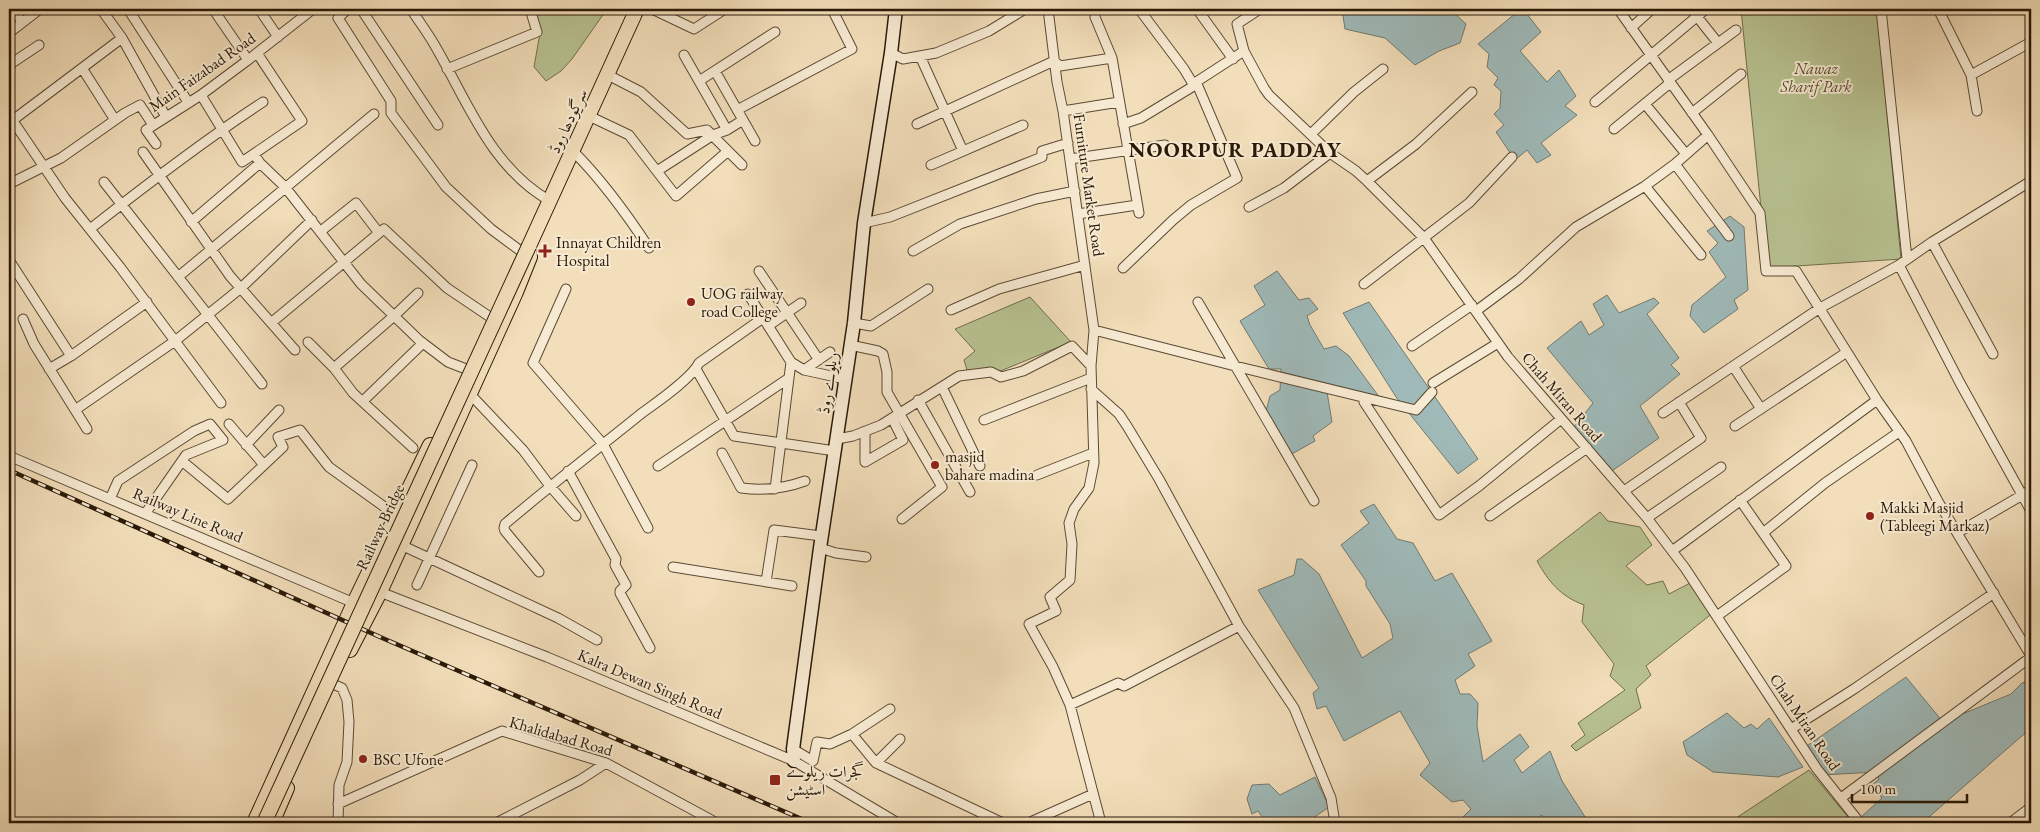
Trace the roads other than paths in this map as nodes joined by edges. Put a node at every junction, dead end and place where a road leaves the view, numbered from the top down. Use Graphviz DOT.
graph roads {
  1 [pos="13,9"];
  2 [pos="40,9"];
  3 [pos="101,9"];
  4 [pos="128,9"];
  5 [pos="213,9"];
  6 [pos="259,9"];
  7 [pos="311,9"];
  8 [pos="348,9"];
  9 [pos="361,9"];
  10 [pos="410,9"];
  11 [pos="530,9"];
  12 [pos="637,9"];
  13 [pos="652,9"];
  14 [pos="725,9"];
  15 [pos="832,9"];
  16 [pos="896,9"];
  17 [pos="1025,9"];
  18 [pos="1048,9"];
  19 [pos="1139,9"];
  20 [pos="1197,9"];
  21 [pos="1618,9"];
  22 [pos="1652,9"];
  23 [pos="1691,9"];
  24 [pos="1706,9"];
  25 [pos="1881,9"];
  26 [pos="1938,9"];
  27 [pos="1256,10"];
  28 [pos="1697,16"];
  29 [pos="1095,17"];
  30 [pos="22,22"];
  31 [pos="1631,28"];
  32 [pos="1736,30"];
  33 [pos="774,32"];
  34 [pos="9,33"];
  35 [pos="278,37"];
  36 [pos="122,38"];
  37 [pos="2031,42"];
  38 [pos="1718,43"];
  39 [pos="39,45"];
  40 [pos="1244,51"];
  41 [pos="258,53"];
  42 [pos="684,54"];
  43 [pos="891,54"];
  44 [pos="920,56"];
  45 [pos="1651,56"];
  46 [pos="1112,58"];
  47 [pos="1233,59"];
  48 [pos="248,60"];
  49 [pos="1054,61"];
  50 [pos="9,65"];
  51 [pos="82,68"];
  52 [pos="447,69"];
  53 [pos="1383,69"];
  54 [pos="715,71"];
  55 [pos="1741,74"];
  56 [pos="608,75"];
  57 [pos="1971,76"];
  58 [pos="699,81"];
  59 [pos="1669,81"];
  60 [pos="1195,84"];
  61 [pos="1472,92"];
  62 [pos="201,95"];
  63 [pos="188,102"];
  64 [pos="263,102"];
  65 [pos="1119,102"];
  66 [pos="1595,102"];
  67 [pos="1645,104"];
  68 [pos="738,110"];
  69 [pos="1063,111"];
  70 [pos="1977,111"];
  71 [pos="946,112"];
  72 [pos="1692,113"];
  73 [pos="374,114"];
  74 [pos="589,116"];
  75 [pos="166,117"];
  76 [pos="115,120"];
  77 [pos="743,120"];
  78 [pos="11,122"];
  79 [pos="917,124"];
  80 [pos="1123,124"];
  81 [pos="153,125"];
  82 [pos="438,125"];
  83 [pos="1023,125"];
  84 [pos="222,129"];
  85 [pos="1614,129"];
  86 [pos="727,130"];
  87 [pos="1311,134"];
  88 [pos="712,135"];
  89 [pos="1708,135"];
  90 [pos="755,141"];
  91 [pos="1068,143"];
  92 [pos="156,144"];
  93 [pos="1165,145"];
  94 [pos="573,151"];
  95 [pos="728,151"];
  96 [pos="963,151"];
  97 [pos="1128,151"];
  98 [pos="143,152"];
  99 [pos="1330,153"];
  100 [pos="254,154"];
  101 [pos="1686,154"];
  102 [pos="1512,157"];
  103 [pos="1070,159"];
  104 [pos="260,163"];
  105 [pos="1675,164"];
  106 [pos="742,165"];
  107 [pos="931,165"];
  108 [pos="43,167"];
  109 [pos="657,171"];
  110 [pos="159,175"];
  111 [pos="1368,181"];
  112 [pos="2031,181"];
  113 [pos="104,182"];
  114 [pos="9,184"];
  115 [pos="1646,186"];
  116 [pos="285,187"];
  117 [pos="1075,191"];
  118 [pos="550,201"];
  119 [pos="122,204"];
  120 [pos="1249,207"];
  121 [pos="1078,214"];
  122 [pos="312,220"];
  123 [pos="191,222"];
  124 [pos="864,223"];
  125 [pos="90,229"];
  126 [pos="321,231"];
  127 [pos="379,233"];
  128 [pos="1729,236"];
  129 [pos="1424,238"];
  130 [pos="1932,242"];
  131 [pos="649,248"];
  132 [pos="212,249"];
  133 [pos="526,249"];
  134 [pos="914,251"];
  135 [pos="1701,255"];
  136 [pos="9,260"];
  137 [pos="343,262"];
  138 [pos="1903,262"];
  139 [pos="1085,265"];
  140 [pos="1123,268"];
  141 [pos="759,271"];
  142 [pos="178,277"];
  143 [pos="1364,284"];
  144 [pos="240,288"];
  145 [pos="566,289"];
  146 [pos="928,289"];
  147 [pos="418,292"];
  148 [pos="748,294"];
  149 [pos="146,302"];
  150 [pos="1198,302"];
  151 [pos="801,303"];
  152 [pos="1474,308"];
  153 [pos="1820,308"];
  154 [pos="951,310"];
  155 [pos="787,312"];
  156 [pos="208,314"];
  157 [pos="394,316"];
  158 [pos="490,317"];
  159 [pos="23,319"];
  160 [pos="765,322"];
  161 [pos="271,323"];
  162 [pos="854,323"];
  163 [pos="1094,330"];
  164 [pos="175,341"];
  165 [pos="308,342"];
  166 [pos="1498,343"];
  167 [pos="423,344"];
  168 [pos="850,345"];
  169 [pos="1412,346"];
  170 [pos="295,350"];
  171 [pos="830,352"];
  172 [pos="1847,352"];
  173 [pos="1993,354"];
  174 [pos="71,356"];
  175 [pos="819,360"];
  176 [pos="791,362"];
  177 [pos="1090,366"];
  178 [pos="1235,366"];
  179 [pos="1733,366"];
  180 [pos="334,368"];
  181 [pos="466,368"];
  182 [pos="49,369"];
  183 [pos="696,369"];
  184 [pos="804,370"];
  185 [pos="789,378"];
  186 [pos="1091,378"];
  187 [pos="846,379"];
  188 [pos="262,384"];
  189 [pos="942,387"];
  190 [pos="1091,389"];
  191 [pos="470,394"];
  192 [pos="918,400"];
  193 [pos="1877,400"];
  194 [pos="362,402"];
  195 [pos="1364,402"];
  196 [pos="1680,402"];
  197 [pos="221,403"];
  198 [pos="1761,409"];
  199 [pos="75,410"];
  200 [pos="280,410"];
  201 [pos="900,412"];
  202 [pos="1663,413"];
  203 [pos="892,418"];
  204 [pos="1562,419"];
  205 [pos="984,420"];
  206 [pos="726,421"];
  207 [pos="229,424"];
  208 [pos="1735,426"];
  209 [pos="87,429"];
  210 [pos="865,431"];
  211 [pos="1900,432"];
  212 [pos="781,442"];
  213 [pos="602,444"];
  214 [pos="246,445"];
  215 [pos="836,445"];
  216 [pos="413,448"];
  217 [pos="1587,448"];
  218 [pos="1094,452"];
  219 [pos="722,453"];
  220 [pos="9,456"];
  221 [pos="182,460"];
  222 [pos="264,465"];
  223 [pos="472,465"];
  224 [pos="658,466"];
  225 [pos="980,466"];
  226 [pos="1721,467"];
  227 [pos="568,471"];
  228 [pos="1037,474"];
  229 [pos="805,481"];
  230 [pos="550,486"];
  231 [pos="775,489"];
  232 [pos="2031,490"];
  233 [pos="1624,491"];
  234 [pos="970,492"];
  235 [pos="2022,495"];
  236 [pos="110,499"];
  237 [pos="1740,500"];
  238 [pos="1314,501"];
  239 [pos="2031,511"];
  240 [pos="145,514"];
  241 [pos="397,516"];
  242 [pos="576,516"];
  243 [pos="1490,516"];
  244 [pos="1647,518"];
  245 [pos="902,519"];
  246 [pos="648,528"];
  247 [pos="1763,533"];
  248 [pos="1957,534"];
  249 [pos="821,542"];
  250 [pos="401,545"];
  251 [pos="1672,550"];
  252 [pos="866,557"];
  253 [pos="429,558"];
  254 [pos="673,567"];
  255 [pos="539,572"];
  256 [pos="766,582"];
  257 [pos="417,585"];
  258 [pos="792,586"];
  259 [pos="380,592"];
  260 [pos="1994,593"];
  261 [pos="354,603"];
  262 [pos="1717,616"];
  263 [pos="1240,626"];
  264 [pos="597,640"];
  265 [pos="650,648"];
  266 [pos="2031,657"];
  267 [pos="333,684"];
  268 [pos="1070,705"];
  269 [pos="890,709"];
  270 [pos="1791,730"];
  271 [pos="852,734"];
  272 [pos="900,739"];
  273 [pos="793,755"];
  274 [pos="606,762"];
  275 [pos="876,763"];
  276 [pos="1093,794"];
  277 [pos="1841,798"];
  278 [pos="338,804"];
  279 [pos="2031,807"];
  280 [pos="254,823"];
  281 [pos="264,823"];
  282 [pos="272,823"];
  283 [pos="338,823"];
  284 [pos="496,823"];
  285 [pos="716,823"];
  286 [pos="898,823"];
  287 [pos="1003,823"];
  288 [pos="1028,823"];
  289 [pos="1101,823"];
  290 [pos="1335,823"];
  291 [pos="1860,823"];
  292 [pos="2010,823"];
  1 -- 30 [label="street"];
  2 -- 30 [label="street"];
  3 -- 36 [label="street"];
  4 -- 63 [label="street"];
  5 -- 48 [label="street"];
  6 -- 35 [label="street"];
  7 -- 35 [label="street, Main Faizabad Road"];
  8 -- 133 [label="street"];
  9 -- 82 [label="street"];
  10 -- 52 [label="street"];
  11 -- 52 [label="street"];
  12 -- 56 [label="main road, سرگودھا روڈ"];
  13 -- 14 [label="street"];
  15 -- 68 [label="street"];
  16 -- 43 [label="street, ریلوے روڈ"];
  17 -- 44 [label="street"];
  18 -- 49 [label="street, Furniture Market Road"];
  19 -- 60 [label="street"];
  20 -- 47 [label="street"];
  21 -- 31 [label="street"];
  22 -- 31 [label="street"];
  23 -- 28 [label="street"];
  24 -- 28 [label="street"];
  25 -- 138 [label="street"];
  26 -- 57 [label="street"];
  27 -- 40 [label="street, Chah Miran Road"];
  28 -- 38 [label="street"];
  28 -- 45 [label="street"];
  29 -- 46 [label="street"];
  30 -- 34 [label="street"];
  31 -- 45 [label="street"];
  32 -- 38 [label="street"];
  33 -- 54 [label="street"];
  35 -- 41 [label="street, Main Faizabad Road"];
  36 -- 51 [label="street"];
  36 -- 75 [label="street"];
  37 -- 57 [label="street"];
  38 -- 59 [label="street"];
  39 -- 50 [label="street"];
  40 -- 47 [label="street"];
  40 -- 87 [label="street, Chah Miran Road"];
  41 -- 48 [label="street, Main Faizabad Road"];
  41 -- 100 [label="street"];
  42 -- 58 [label="street"];
  43 -- 44 [label="street"];
  43 -- 124 [label="street, ریلوے روڈ"];
  44 -- 71 [label="street"];
  45 -- 59 [label="street"];
  45 -- 66 [label="street"];
  46 -- 49 [label="street"];
  46 -- 65 [label="street"];
  47 -- 60 [label="street"];
  48 -- 62 [label="street, Main Faizabad Road"];
  49 -- 69 [label="street, Furniture Market Road"];
  49 -- 71 [label="street"];
  51 -- 76 [label="street"];
  51 -- 78 [label="street"];
  52 -- 118 [label="street"];
  53 -- 87 [label="street"];
  54 -- 58 [label="street"];
  54 -- 68 [label="street"];
  55 -- 72 [label="street"];
  56 -- 74 [label="main road, سرگودھا روڈ"];
  56 -- 88 [label="street"];
  57 -- 70 [label="street"];
  58 -- 86 [label="street"];
  59 -- 67 [label="street"];
  59 -- 72 [label="street"];
  60 -- 80 [label="street"];
  60 -- 140 [label="street"];
  61 -- 111 [label="street"];
  62 -- 63 [label="street, Main Faizabad Road"];
  62 -- 84 [label="street"];
  63 -- 75 [label="street, Main Faizabad Road"];
  64 -- 84 [label="street"];
  65 -- 69 [label="street"];
  65 -- 80 [label="street"];
  67 -- 85 [label="street"];
  67 -- 101 [label="street"];
  68 -- 77 [label="street"];
  69 -- 91 [label="street, Furniture Market Road"];
  71 -- 79 [label="street"];
  71 -- 96 [label="street"];
  72 -- 89 [label="street"];
  73 -- 116 [label="street"];
  74 -- 94 [label="main road, سرگودھا روڈ"];
  74 -- 109 [label="street"];
  75 -- 81 [label="street, Main Faizabad Road"];
  76 -- 81 [label="street, Main Faizabad Road"];
  76 -- 108 [label="street, Main Faizabad Road"];
  77 -- 86 [label="street"];
  77 -- 90 [label="street"];
  78 -- 108 [label="street"];
  80 -- 97 [label="street"];
  81 -- 92 [label="street"];
  83 -- 96 [label="street"];
  84 -- 100 [label="street"];
  84 -- 110 [label="street"];
  86 -- 88 [label="street"];
  87 -- 99 [label="street, Chah Miran Road"];
  88 -- 95 [label="street"];
  88 -- 109 [label="street"];
  89 -- 101 [label="street"];
  89 -- 153 [label="street"];
  91 -- 103 [label="street, Furniture Market Road"];
  91 -- 124 [label="street"];
  93 -- 97 [label="street"];
  94 -- 118 [label="main road, سرگودھا روڈ"];
  94 -- 131 [label="street"];
  95 -- 106 [label="street"];
  95 -- 109 [label="street"];
  96 -- 107 [label="street"];
  97 -- 103 [label="street"];
  97 -- 121 [label="street"];
  98 -- 110 [label="street"];
  99 -- 111 [label="street, Chah Miran Road"];
  99 -- 120 [label="street"];
  100 -- 104 [label="street"];
  101 -- 105 [label="street"];
  102 -- 129 [label="street"];
  103 -- 117 [label="street, Furniture Market Road"];
  104 -- 116 [label="street"];
  104 -- 123 [label="street"];
  105 -- 115 [label="street"];
  105 -- 128 [label="street"];
  108 -- 114 [label="street, Main Faizabad Road"];
  108 -- 125 [label="street"];
  110 -- 119 [label="street"];
  110 -- 123 [label="street"];
  111 -- 129 [label="street, Chah Miran Road"];
  112 -- 130 [label="street"];
  113 -- 119 [label="street"];
  115 -- 135 [label="street"];
  115 -- 152 [label="street"];
  116 -- 122 [label="street"];
  116 -- 132 [label="street"];
  117 -- 121 [label="street, Furniture Market Road"];
  117 -- 134 [label="street"];
  118 -- 133 [label="main road, سرگودھا روڈ"];
  119 -- 125 [label="street"];
  119 -- 142 [label="street"];
  121 -- 139 [label="street, Furniture Market Road"];
  122 -- 126 [label="street"];
  122 -- 144 [label="street"];
  123 -- 132 [label="street"];
  124 -- 162 [label="street, ریلوے روڈ"];
  125 -- 149 [label="street"];
  126 -- 127 [label="street"];
  126 -- 137 [label="street"];
  127 -- 137 [label="street"];
  127 -- 158 [label="street"];
  129 -- 143 [label="street"];
  129 -- 152 [label="street, Chah Miran Road"];
  130 -- 138 [label="street"];
  130 -- 173 [label="street"];
  132 -- 142 [label="street"];
  132 -- 144 [label="street"];
  133 -- 158 [label="main road"];
  133 -- 191 [label="main road"];
  133 -- 281 [label="main road, Railway Bridge, bridge"];
  136 -- 174 [label="street"];
  137 -- 157 [label="street"];
  137 -- 161 [label="street"];
  138 -- 153 [label="street"];
  138 -- 235 [label="street"];
  139 -- 154 [label="street"];
  139 -- 163 [label="street, Furniture Market Road"];
  141 -- 155 [label="street"];
  142 -- 156 [label="street"];
  144 -- 156 [label="street"];
  144 -- 161 [label="street"];
  145 -- 213 [label="street"];
  146 -- 162 [label="street"];
  147 -- 157 [label="street"];
  148 -- 160 [label="street"];
  149 -- 164 [label="street"];
  149 -- 174 [label="street"];
  150 -- 178 [label="street"];
  151 -- 155 [label="street"];
  152 -- 166 [label="street, Chah Miran Road"];
  152 -- 169 [label="street"];
  153 -- 172 [label="street"];
  153 -- 179 [label="street"];
  155 -- 160 [label="street"];
  155 -- 175 [label="street"];
  156 -- 164 [label="street"];
  156 -- 188 [label="street"];
  157 -- 167 [label="street"];
  157 -- 180 [label="street"];
  158 -- 181 [label="main road"];
  159 -- 182 [label="street"];
  160 -- 176 [label="street"];
  160 -- 183 [label="street"];
  161 -- 170 [label="street"];
  162 -- 168 [label="street, ریلوے روڈ"];
  163 -- 177 [label="street, Furniture Market Road"];
  163 -- 178 [label="street"];
  164 -- 197 [label="street"];
  164 -- 199 [label="street"];
  165 -- 180 [label="street"];
  166 -- 178 [label="street"];
  166 -- 204 [label="street, Chah Miran Road"];
  167 -- 181 [label="street"];
  167 -- 194 [label="street"];
  168 -- 187 [label="street, ریلوے روڈ"];
  168 -- 201 [label="street"];
  171 -- 175 [label="street"];
  172 -- 193 [label="street"];
  172 -- 198 [label="street"];
  174 -- 182 [label="street"];
  175 -- 184 [label="street"];
  176 -- 184 [label="street"];
  176 -- 185 [label="street"];
  177 -- 186 [label="street, Furniture Market Road"];
  177 -- 189 [label="street"];
  178 -- 238 [label="street"];
  179 -- 196 [label="street"];
  179 -- 198 [label="street"];
  180 -- 194 [label="street"];
  181 -- 241 [label="main road"];
  182 -- 199 [label="street"];
  183 -- 206 [label="street"];
  183 -- 213 [label="street"];
  184 -- 187 [label="street"];
  185 -- 206 [label="street"];
  185 -- 212 [label="street"];
  186 -- 190 [label="street, Furniture Market Road"];
  186 -- 205 [label="street"];
  187 -- 215 [label="street, ریلوے روڈ"];
  189 -- 192 [label="street"];
  189 -- 225 [label="street"];
  190 -- 218 [label="street, Furniture Market Road"];
  190 -- 263 [label="street"];
  191 -- 230 [label="street"];
  191 -- 250 [label="main road"];
  192 -- 201 [label="street"];
  192 -- 234 [label="street"];
  193 -- 211 [label="street"];
  193 -- 237 [label="street"];
  194 -- 216 [label="street"];
  195 -- 204 [label="street"];
  196 -- 202 [label="street"];
  196 -- 233 [label="street"];
  198 -- 208 [label="street"];
  199 -- 209 [label="street"];
  200 -- 214 [label="street"];
  201 -- 203 [label="street"];
  201 -- 245 [label="street"];
  203 -- 210 [label="street"];
  203 -- 210 [label="street"];
  204 -- 217 [label="street, Chah Miran Road"];
  206 -- 212 [label="street"];
  206 -- 224 [label="street"];
  207 -- 214 [label="street"];
  210 -- 215 [label="street"];
  211 -- 247 [label="street"];
  211 -- 248 [label="street"];
  212 -- 215 [label="street"];
  212 -- 231 [label="street"];
  213 -- 227 [label="street"];
  213 -- 246 [label="street"];
  214 -- 222 [label="street"];
  215 -- 249 [label="street, ریلوے روڈ"];
  217 -- 233 [label="street, Chah Miran Road"];
  217 -- 243 [label="street"];
  218 -- 228 [label="street"];
  218 -- 268 [label="street, Furniture Market Road"];
  219 -- 231 [label="street"];
  220 -- 236 [label="street, Railway Line Road"];
  221 -- 222 [label="street"];
  221 -- 236 [label="street"];
  221 -- 240 [label="street"];
  222 -- 241 [label="street"];
  223 -- 253 [label="street"];
  226 -- 244 [label="street"];
  227 -- 230 [label="street"];
  227 -- 265 [label="street"];
  229 -- 231 [label="street"];
  230 -- 242 [label="street"];
  230 -- 255 [label="street"];
  232 -- 235 [label="street"];
  233 -- 244 [label="street, Chah Miran Road"];
  235 -- 239 [label="street"];
  235 -- 248 [label="street"];
  236 -- 240 [label="street, Railway Line Road"];
  237 -- 247 [label="street"];
  237 -- 251 [label="street"];
  240 -- 261 [label="street, Railway Line Road"];
  241 -- 261 [label="main road"];
  244 -- 251 [label="street, Chah Miran Road"];
  247 -- 262 [label="street"];
  248 -- 260 [label="street"];
  249 -- 252 [label="street"];
  249 -- 256 [label="street"];
  249 -- 273 [label="street, ریلوے روڈ"];
  250 -- 253 [label="street"];
  250 -- 259 [label="main road"];
  251 -- 262 [label="street, Chah Miran Road"];
  253 -- 257 [label="street"];
  253 -- 264 [label="street"];
  254 -- 256 [label="street"];
  256 -- 258 [label="street"];
  259 -- 267 [label="main road"];
  259 -- 273 [label="street, Kalra Dewan Singh Road"];
  260 -- 266 [label="street"];
  260 -- 270 [label="street"];
  261 -- 280 [label="main road"];
  262 -- 270 [label="street, Chah Miran Road"];
  263 -- 268 [label="street"];
  263 -- 290 [label="street"];
  266 -- 277 [label="street"];
  267 -- 278 [label="street"];
  267 -- 282 [label="main road"];
  268 -- 276 [label="street, Furniture Market Road"];
  269 -- 271 [label="street"];
  270 -- 277 [label="street, Chah Miran Road"];
  271 -- 273 [label="street"];
  271 -- 275 [label="street"];
  272 -- 275 [label="street"];
  273 -- 286 [label="street, Kalra Dewan Singh Road"];
  274 -- 278 [label="street, Khalidabad Road"];
  274 -- 284 [label="street"];
  274 -- 285 [label="street, Khalidabad Road"];
  275 -- 287 [label="street"];
  276 -- 288 [label="street"];
  276 -- 289 [label="street, Furniture Market Road"];
  277 -- 291 [label="street, Chah Miran Road"];
  278 -- 283 [label="street"];
  279 -- 292 [label="street"];
}
